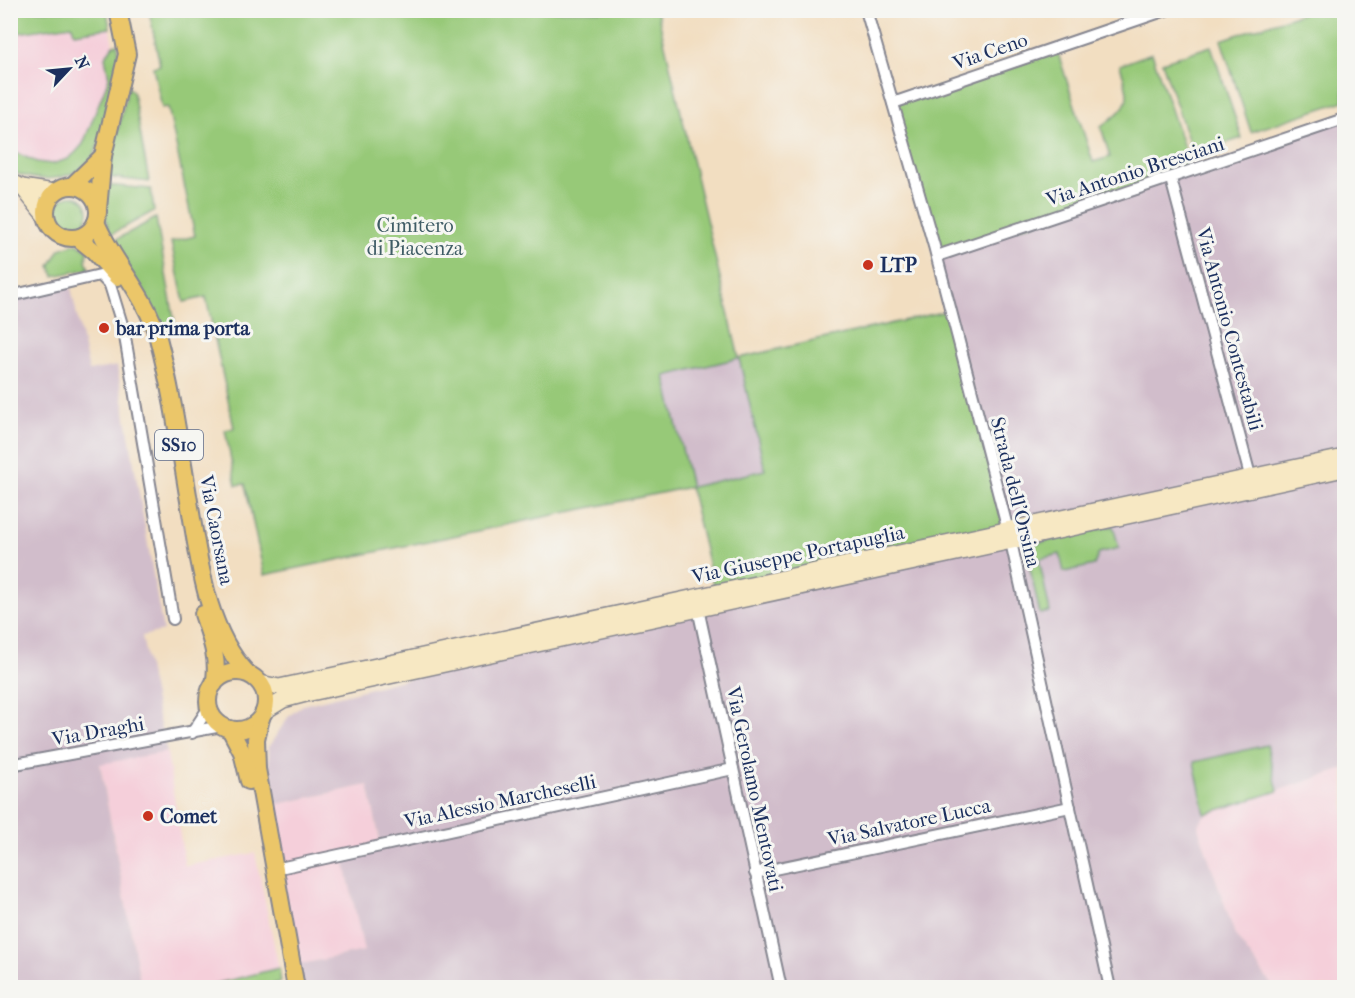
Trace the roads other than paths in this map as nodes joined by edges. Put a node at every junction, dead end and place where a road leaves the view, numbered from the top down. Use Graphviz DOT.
graph roads {
  1 [pos="866,10"];
  2 [pos="1166,10"];
  3 [pos="119,12"];
  4 [pos="892,103"];
  5 [pos="1344,119"];
  6 [pos="103,156"];
  7 [pos="1171,179"];
  8 [pos="16,184"];
  9 [pos="73,185"];
  10 [pos="54,192"];
  11 [pos="45,216"];
  12 [pos="97,216"];
  13 [pos="78,238"];
  14 [pos="937,256"];
  15 [pos="10,296"];
  16 [pos="1344,457"];
  17 [pos="1344,470"];
  18 [pos="1252,483"];
  19 [pos="1010,536"];
  20 [pos="697,603"];
  21 [pos="173,619"];
  22 [pos="253,678"];
  23 [pos="214,684"];
  24 [pos="209,707"];
  25 [pos="263,714"];
  26 [pos="226,728"];
  27 [pos="192,733"];
  28 [pos="10,765"];
  29 [pos="733,769"];
  30 [pos="1071,807"];
  31 [pos="275,868"];
  32 [pos="755,873"];
  33 [pos="285,987"];
  34 [pos="296,987"];
  35 [pos="781,987"];
  36 [pos="1110,987"];
  1 -- 4 [label="street, Strada dell'Orsina"];
  2 -- 4 [label="street, Via Ceno"];
  3 -- 6 [label="main road"];
  4 -- 14 [label="street, Strada dell'Orsina"];
  5 -- 7 [label="street, Via Antonio Bresciani"];
  6 -- 9 [label="main road"];
  6 -- 12 [label="main road"];
  7 -- 14 [label="street, Via Antonio Bresciani"];
  7 -- 18 [label="street, Via Antonio Contestabili"];
  8 -- 10 [label="main road, SS10"];
  8 -- 11 [label="main road, SS10"];
  9 -- 10 [label="main road, SS10"];
  9 -- 12 [label="main road, SS10"];
  10 -- 11 [label="main road"];
  11 -- 13 [label="main road, SS10"];
  12 -- 13 [label="main road"];
  12 -- 22 [label="main road, Via Caorsana / SS10"];
  13 -- 23 [label="main road, Via Caorsana / SS10"];
  14 -- 19 [label="street, Strada dell'Orsina"];
  15 -- 21 [label="street"];
  16 -- 18 [label="main road, Via Giuseppe Portapuglia"];
  17 -- 18 [label="main road, Via Giuseppe Portapuglia"];
  18 -- 19 [label="main road, Via Giuseppe Portapuglia"];
  19 -- 20 [label="main road, Via Giuseppe Portapuglia"];
  19 -- 30 [label="street, Strada dell'Orsina"];
  20 -- 22 [label="main road, Via Giuseppe Portapuglia"];
  20 -- 25 [label="main road, Via Giuseppe Portapuglia"];
  20 -- 29 [label="street, Via Gerolamo Mentovati"];
  22 -- 23 [label="main road"];
  22 -- 25 [label="main road, SS10"];
  23 -- 24 [label="main road, SS10"];
  24 -- 26 [label="main road"];
  24 -- 27 [label="street"];
  25 -- 26 [label="main road"];
  25 -- 31 [label="main road, SS10"];
  26 -- 27 [label="street, Via Draghi"];
  26 -- 33 [label="main road"];
  27 -- 28 [label="street, Via Draghi"];
  29 -- 31 [label="street, Via Alessio Marcheselli"];
  29 -- 32 [label="street, Via Gerolamo Mentovati"];
  30 -- 32 [label="street, Via Salvatore Lucca"];
  30 -- 36 [label="street, Strada dell'Orsina"];
  31 -- 34 [label="main road, SS10"];
  32 -- 35 [label="street, Via Gerolamo Mentovati"];
}
